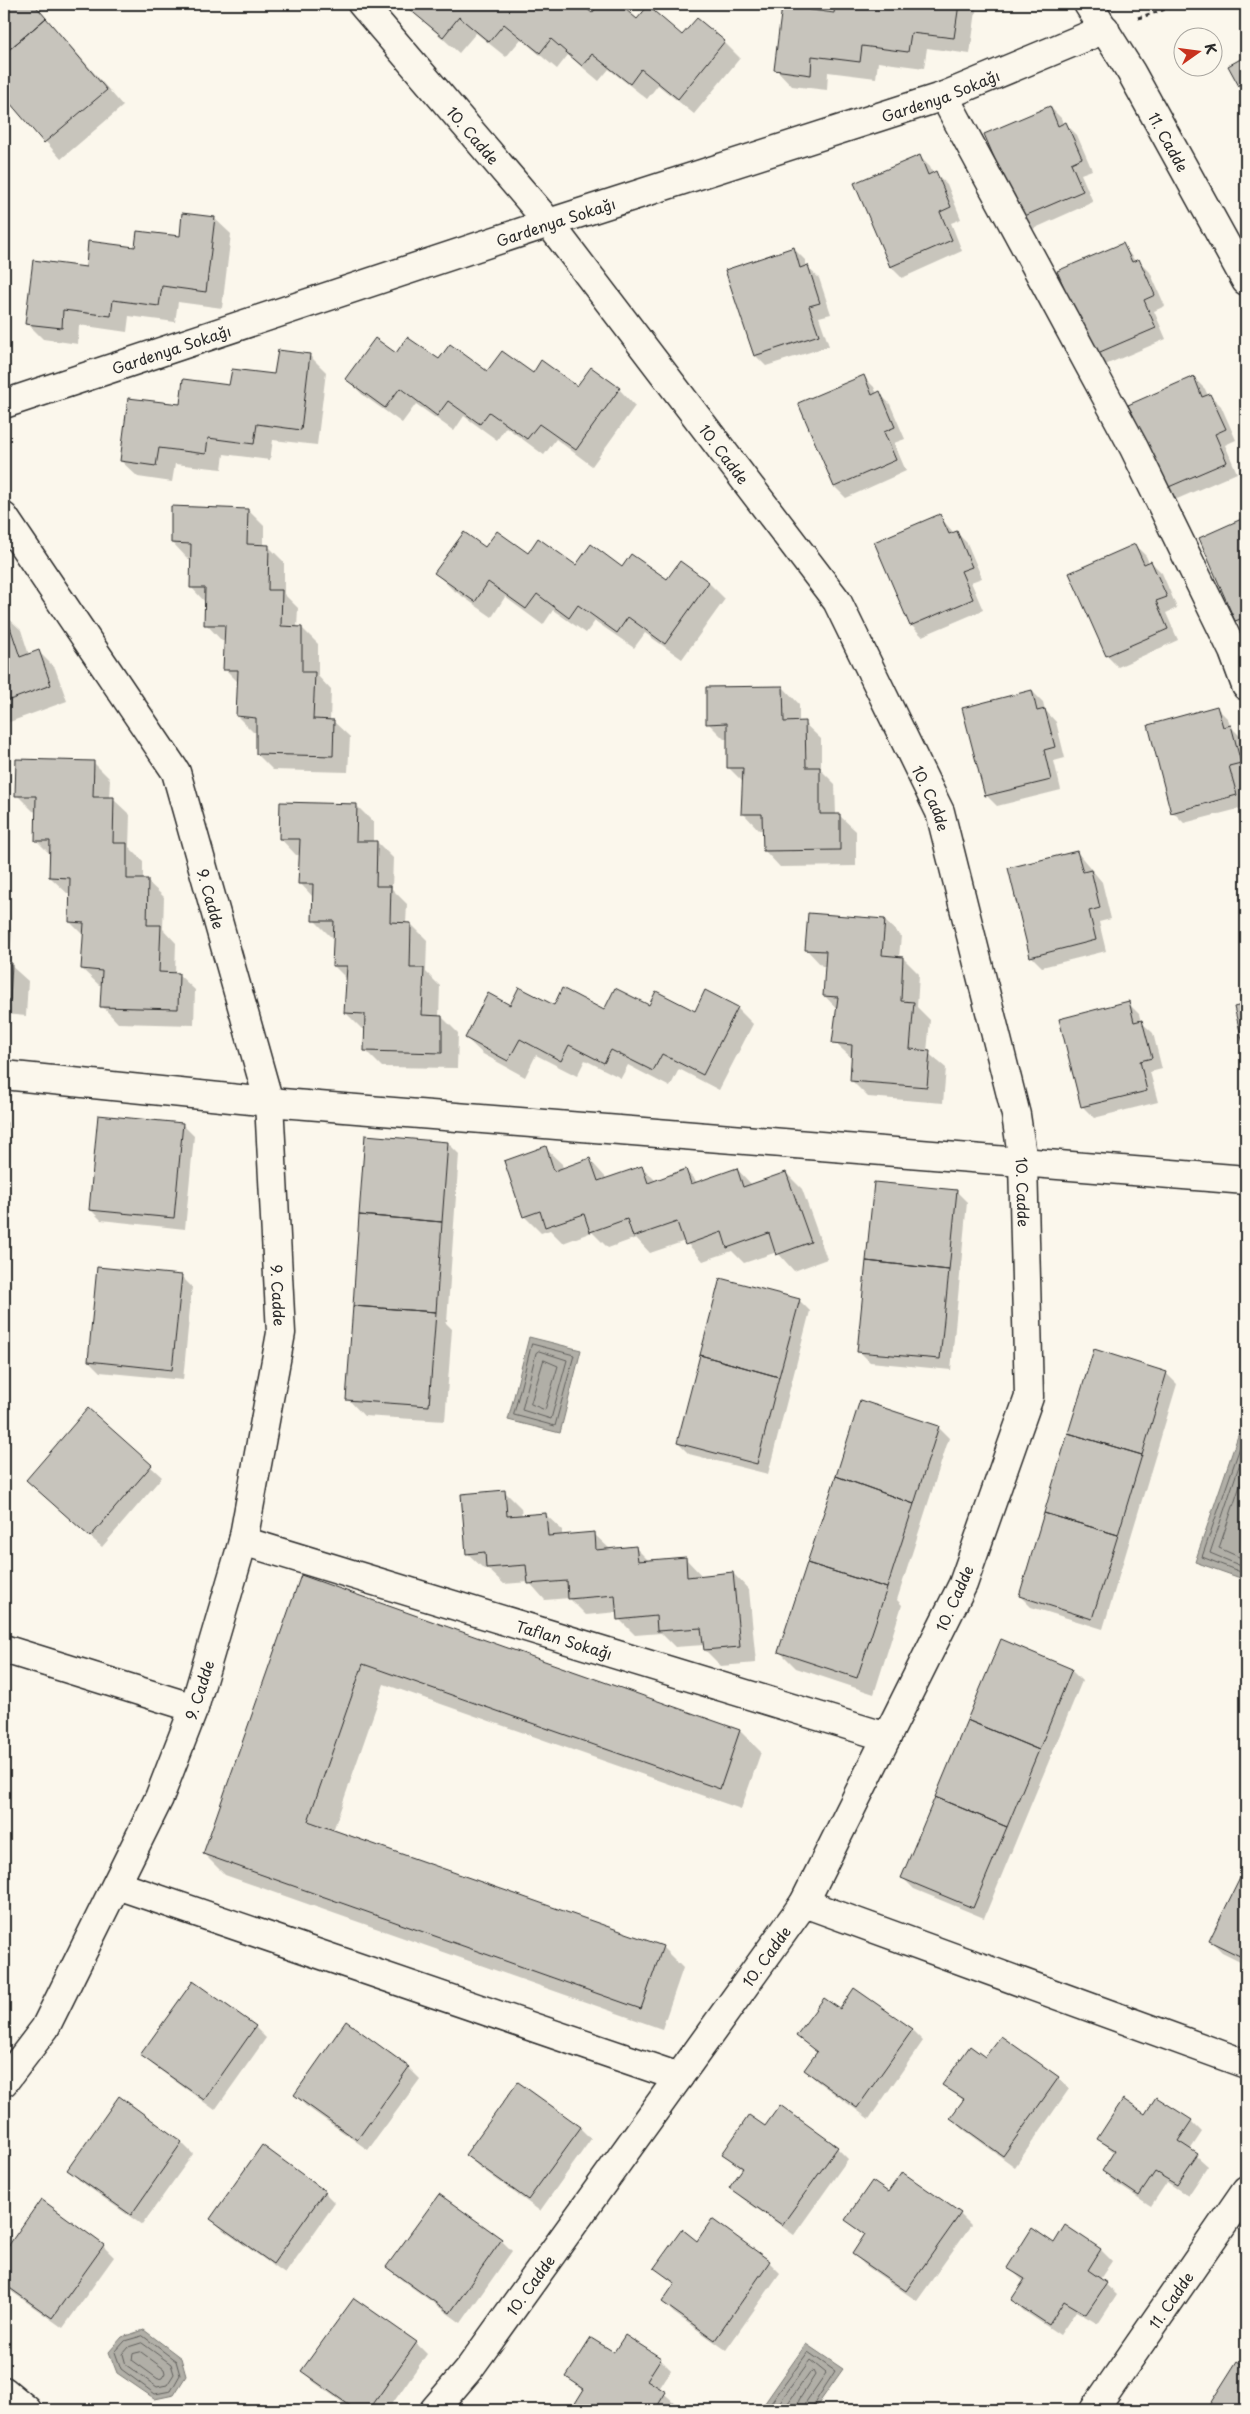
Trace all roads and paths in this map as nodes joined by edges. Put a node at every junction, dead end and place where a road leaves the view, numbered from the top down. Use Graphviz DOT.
graph roads {
  1 [pos="362,4"];
  2 [pos="1088,4"];
  3 [pos="1181,4"];
  4 [pos="1104,29"];
  5 [pos="944,96"];
  6 [pos="549,223"];
  7 [pos="1246,282"];
  8 [pos="4,404"];
  9 [pos="4,517"];
  10 [pos="1246,686"];
  11 [pos="4,1075"];
  12 [pos="269,1102"];
  13 [pos="1024,1162"];
  14 [pos="1246,1180"];
  15 [pos="243,1541"];
  16 [pos="4,1649"];
  17 [pos="194,1708"];
  18 [pos="887,1737"];
  19 [pos="117,1884"];
  20 [pos="804,1903"];
  21 [pos="1246,2064"];
  22 [pos="679,2077"];
  23 [pos="4,2082"];
  24 [pos="1246,2190"];
  25 [pos="4,2391"];
  26 [pos="27,2410"];
  27 [pos="434,2410"];
  28 [pos="1094,2410"];
  1 -- 6 [label="street, 10. Cadde"];
  2 -- 4 [label="street, 11. Cadde"];
  3 -- 4 [label="path"];
  4 -- 5 [label="street, Gardenya Sokağı"];
  4 -- 7 [label="street, 11. Cadde"];
  5 -- 6 [label="street, Gardenya Sokağı"];
  5 -- 10 [label="street"];
  6 -- 8 [label="street, Gardenya Sokağı"];
  6 -- 13 [label="street, 10. Cadde"];
  9 -- 12 [label="street, 9. Cadde"];
  11 -- 12 [label="street"];
  12 -- 13 [label="street"];
  12 -- 15 [label="street, 9. Cadde"];
  13 -- 14 [label="street"];
  13 -- 18 [label="street, 10. Cadde"];
  15 -- 17 [label="street, 9. Cadde"];
  15 -- 18 [label="street, Taflan Sokağı"];
  16 -- 17 [label="street"];
  17 -- 19 [label="street, 9. Cadde"];
  18 -- 20 [label="street, 10. Cadde"];
  19 -- 22 [label="street"];
  19 -- 23 [label="street, 9. Cadde"];
  20 -- 21 [label="street"];
  20 -- 22 [label="street, 10. Cadde"];
  22 -- 27 [label="street, 10. Cadde"];
  24 -- 28 [label="street, 11. Cadde"];
  25 -- 26 [label="street"];
}
